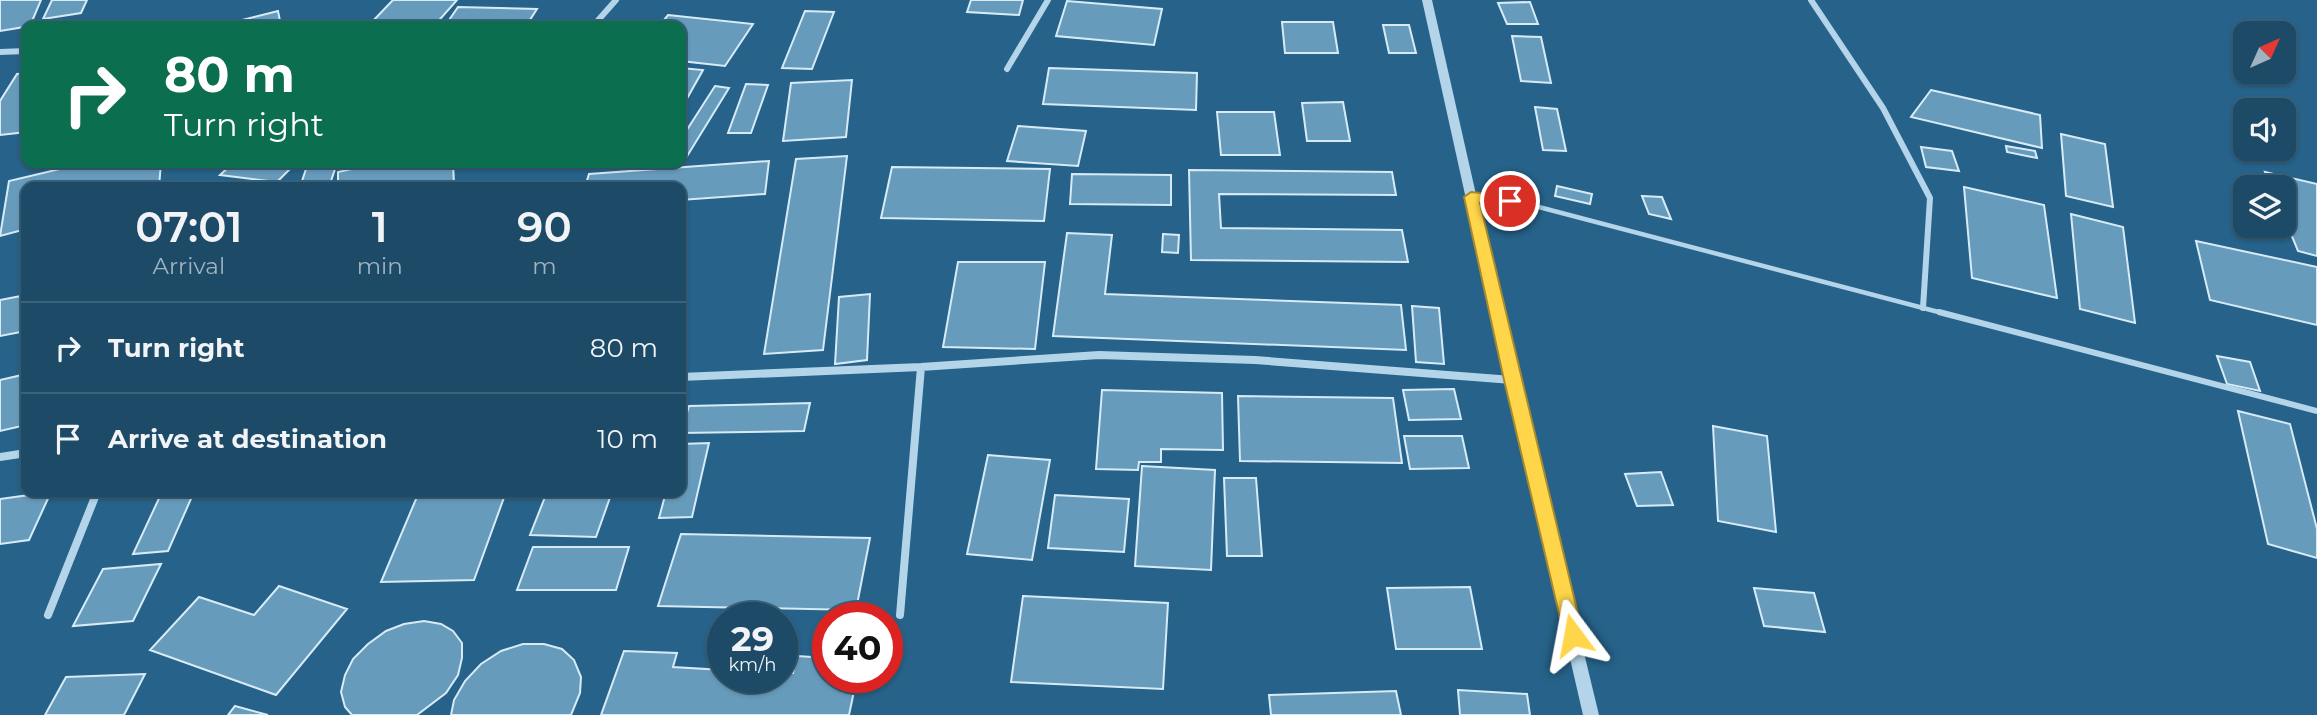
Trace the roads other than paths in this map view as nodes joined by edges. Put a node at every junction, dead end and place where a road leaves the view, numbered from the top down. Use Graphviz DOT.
graph roads {
  1 [pos="617,0"];
  2 [pos="1048,0"];
  3 [pos="1427,0"];
  4 [pos="1811,0"];
  5 [pos="598,21"];
  6 [pos="21,51"];
  7 [pos="0,52"];
  8 [pos="1007,69"];
  9 [pos="1471,197"];
  10 [pos="1923,308"];
  11 [pos="921,367"];
  12 [pos="686,377"];
  13 [pos="1512,380"];
  14 [pos="2317,411"];
  15 [pos="21,454"];
  16 [pos="0,457"];
  17 [pos="95,497"];
  18 [pos="901,602"];
  19 [pos="48,615"];
  20 [pos="1591,715"];
  1 -- 5 [label="street"];
  2 -- 8 [label="street"];
  3 -- 9 [label="street"];
  4 -- 10 [label="street"];
  6 -- 7 [label="street"];
  9 -- 10 [label="lane"];
  9 -- 13 [label="street"];
  10 -- 14 [label="lane"];
  11 -- 12 [label="street"];
  11 -- 13 [label="street"];
  11 -- 18 [label="street"];
  13 -- 20 [label="street"];
  15 -- 16 [label="street"];
  17 -- 19 [label="street"];
}
